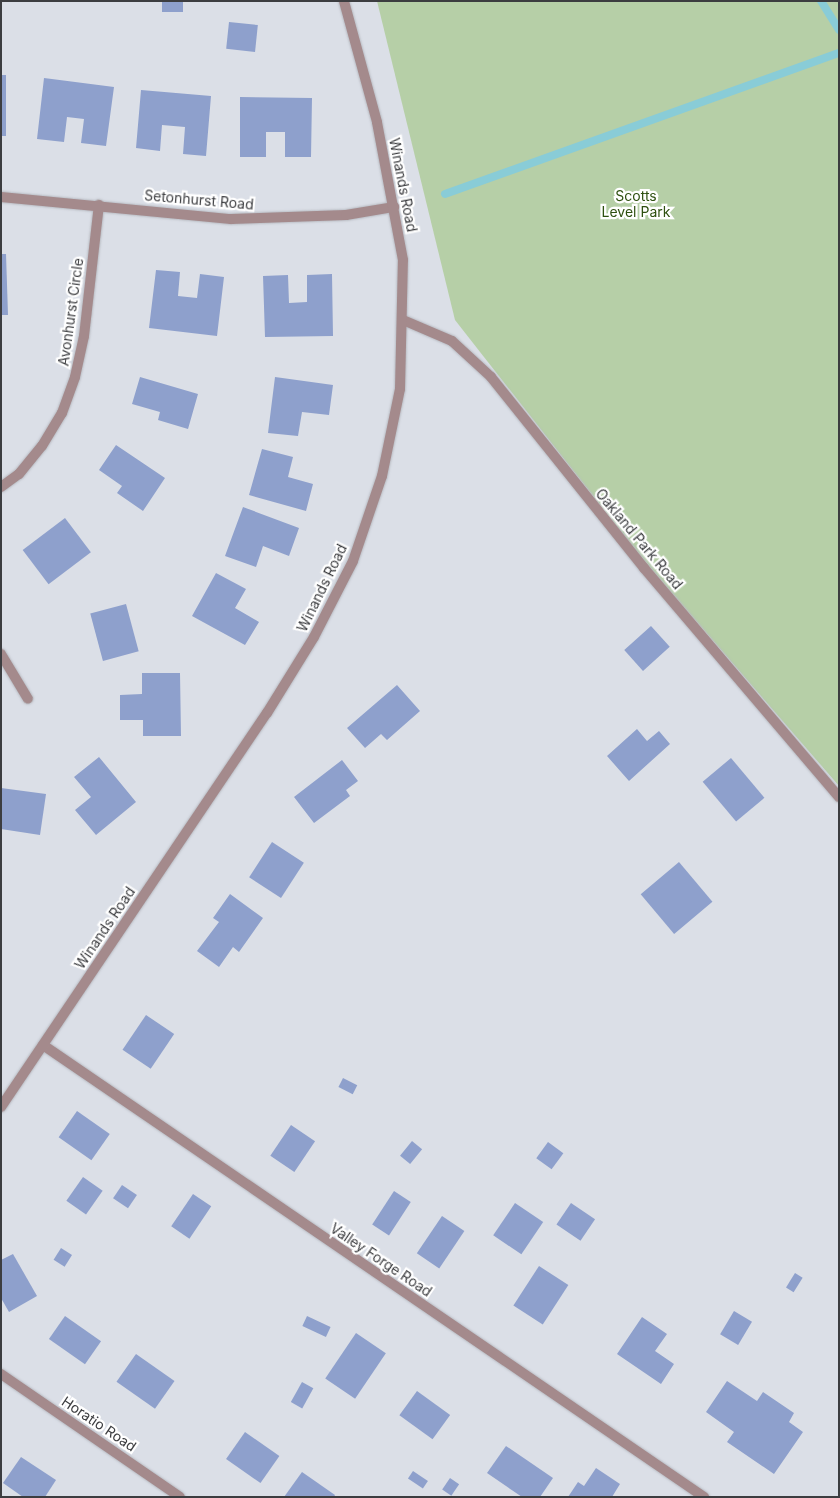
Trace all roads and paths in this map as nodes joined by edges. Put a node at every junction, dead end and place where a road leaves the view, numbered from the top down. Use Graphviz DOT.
graph roads {
  1 [pos="344,1"];
  2 [pos="1,197"];
  3 [pos="99,205"];
  4 [pos="394,206"];
  5 [pos="403,320"];
  6 [pos="1,487"];
  7 [pos="1,654"];
  8 [pos="28,699"];
  9 [pos="839,797"];
  10 [pos="43,1045"];
  11 [pos="1,1107"];
  12 [pos="1,1374"];
  13 [pos="180,1497"];
  14 [pos="704,1497"];
  1 -- 4 [label="street, Winands Road"];
  2 -- 3 [label="street, Setonhurst Road"];
  3 -- 4 [label="street, Setonhurst Road"];
  3 -- 6 [label="street, Avonhurst Circle"];
  4 -- 5 [label="street, Winands Road"];
  5 -- 9 [label="street, Oakland Park Road"];
  5 -- 10 [label="street, Winands Road"];
  7 -- 8 [label="street"];
  10 -- 11 [label="street, Winands Road"];
  10 -- 14 [label="street, Valley Forge Road"];
  12 -- 13 [label="street, Horatio Road"];
}
